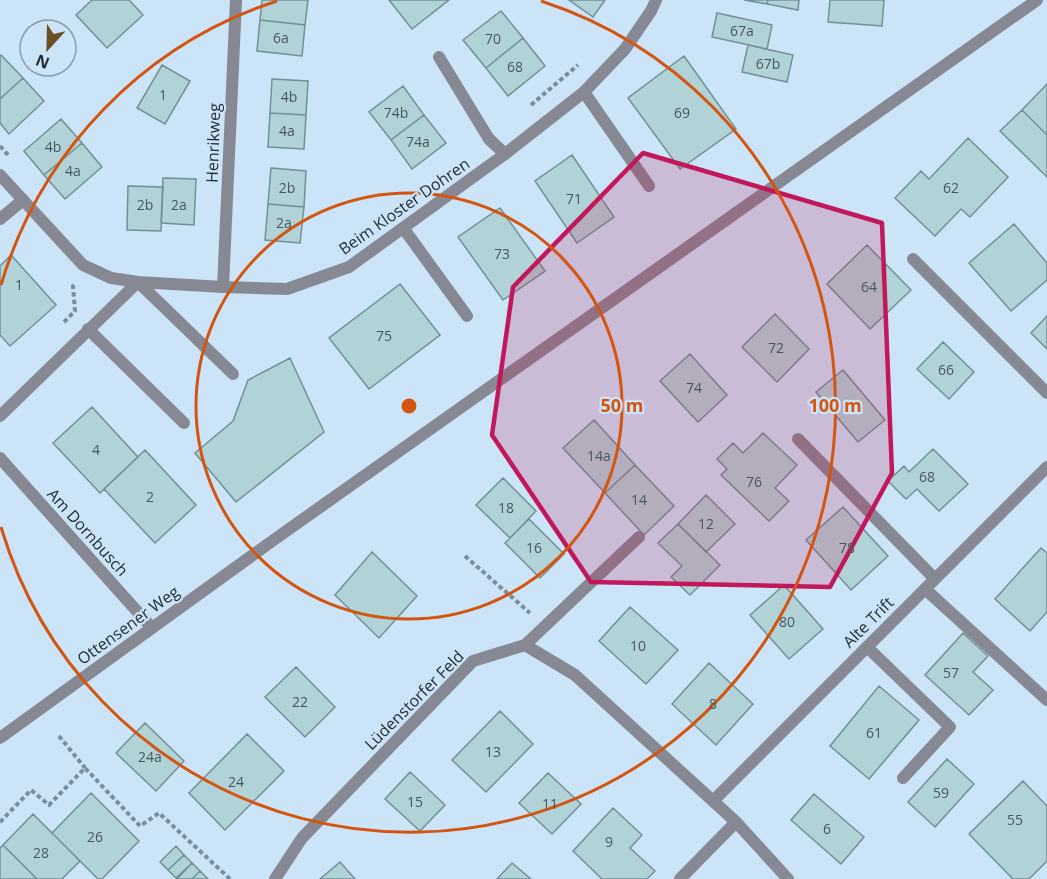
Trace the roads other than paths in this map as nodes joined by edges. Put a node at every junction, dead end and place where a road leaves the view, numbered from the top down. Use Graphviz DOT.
graph roads {
  1 [pos="236,0"];
  2 [pos="656,0"];
  3 [pos="1037,0"];
  4 [pos="439,57"];
  5 [pos="584,92"];
  6 [pos="505,154"];
  7 [pos="0,175"];
  8 [pos="649,186"];
  9 [pos="23,200"];
  10 [pos="0,219"];
  11 [pos="404,229"];
  12 [pos="913,260"];
  13 [pos="138,282"];
  14 [pos="223,287"];
  15 [pos="467,316"];
  16 [pos="88,329"];
  17 [pos="233,374"];
  18 [pos="1047,393"];
  19 [pos="0,416"];
  20 [pos="184,423"];
  21 [pos="798,439"];
  22 [pos="0,458"];
  23 [pos="1047,467"];
  24 [pos="639,537"];
  25 [pos="935,579"];
  26 [pos="925,589"];
  27 [pos="152,628"];
  28 [pos="525,645"];
  29 [pos="867,647"];
  30 [pos="1047,700"];
  31 [pos="0,738"];
  32 [pos="903,778"];
  33 [pos="713,801"];
  34 [pos="736,822"];
  35 [pos="275,879"];
  36 [pos="680,879"];
  37 [pos="788,879"];
  1 -- 14 [label="street, Henrikweg"];
  2 -- 5 [label="street, Beim Kloster Dohren"];
  3 -- 27 [label="street, Ottensener Weg"];
  4 -- 6 [label="street"];
  5 -- 6 [label="street, Beim Kloster Dohren"];
  5 -- 8 [label="street"];
  6 -- 11 [label="street, Beim Kloster Dohren"];
  7 -- 9 [label="street, Beim Kloster Dohren"];
  9 -- 10 [label="street"];
  9 -- 13 [label="street, Beim Kloster Dohren"];
  11 -- 14 [label="street, Beim Kloster Dohren"];
  11 -- 15 [label="street"];
  12 -- 18 [label="street"];
  13 -- 14 [label="street, Beim Kloster Dohren"];
  13 -- 16 [label="street"];
  13 -- 17 [label="street"];
  16 -- 19 [label="street"];
  16 -- 20 [label="street"];
  21 -- 25 [label="street"];
  22 -- 27 [label="street, Am Dornbusch"];
  23 -- 25 [label="street, Alte Trift"];
  24 -- 28 [label="street"];
  25 -- 26 [label="street, Alte Trift"];
  26 -- 29 [label="street, Alte Trift"];
  26 -- 30 [label="street"];
  27 -- 31 [label="street, Ottensener Weg"];
  28 -- 33 [label="street"];
  28 -- 35 [label="street, Lüdenstorfer Feld"];
  29 -- 32 [label="street"];
  29 -- 33 [label="street, Alte Trift"];
  33 -- 34 [label="street"];
  34 -- 36 [label="street"];
  34 -- 37 [label="street"];
}
